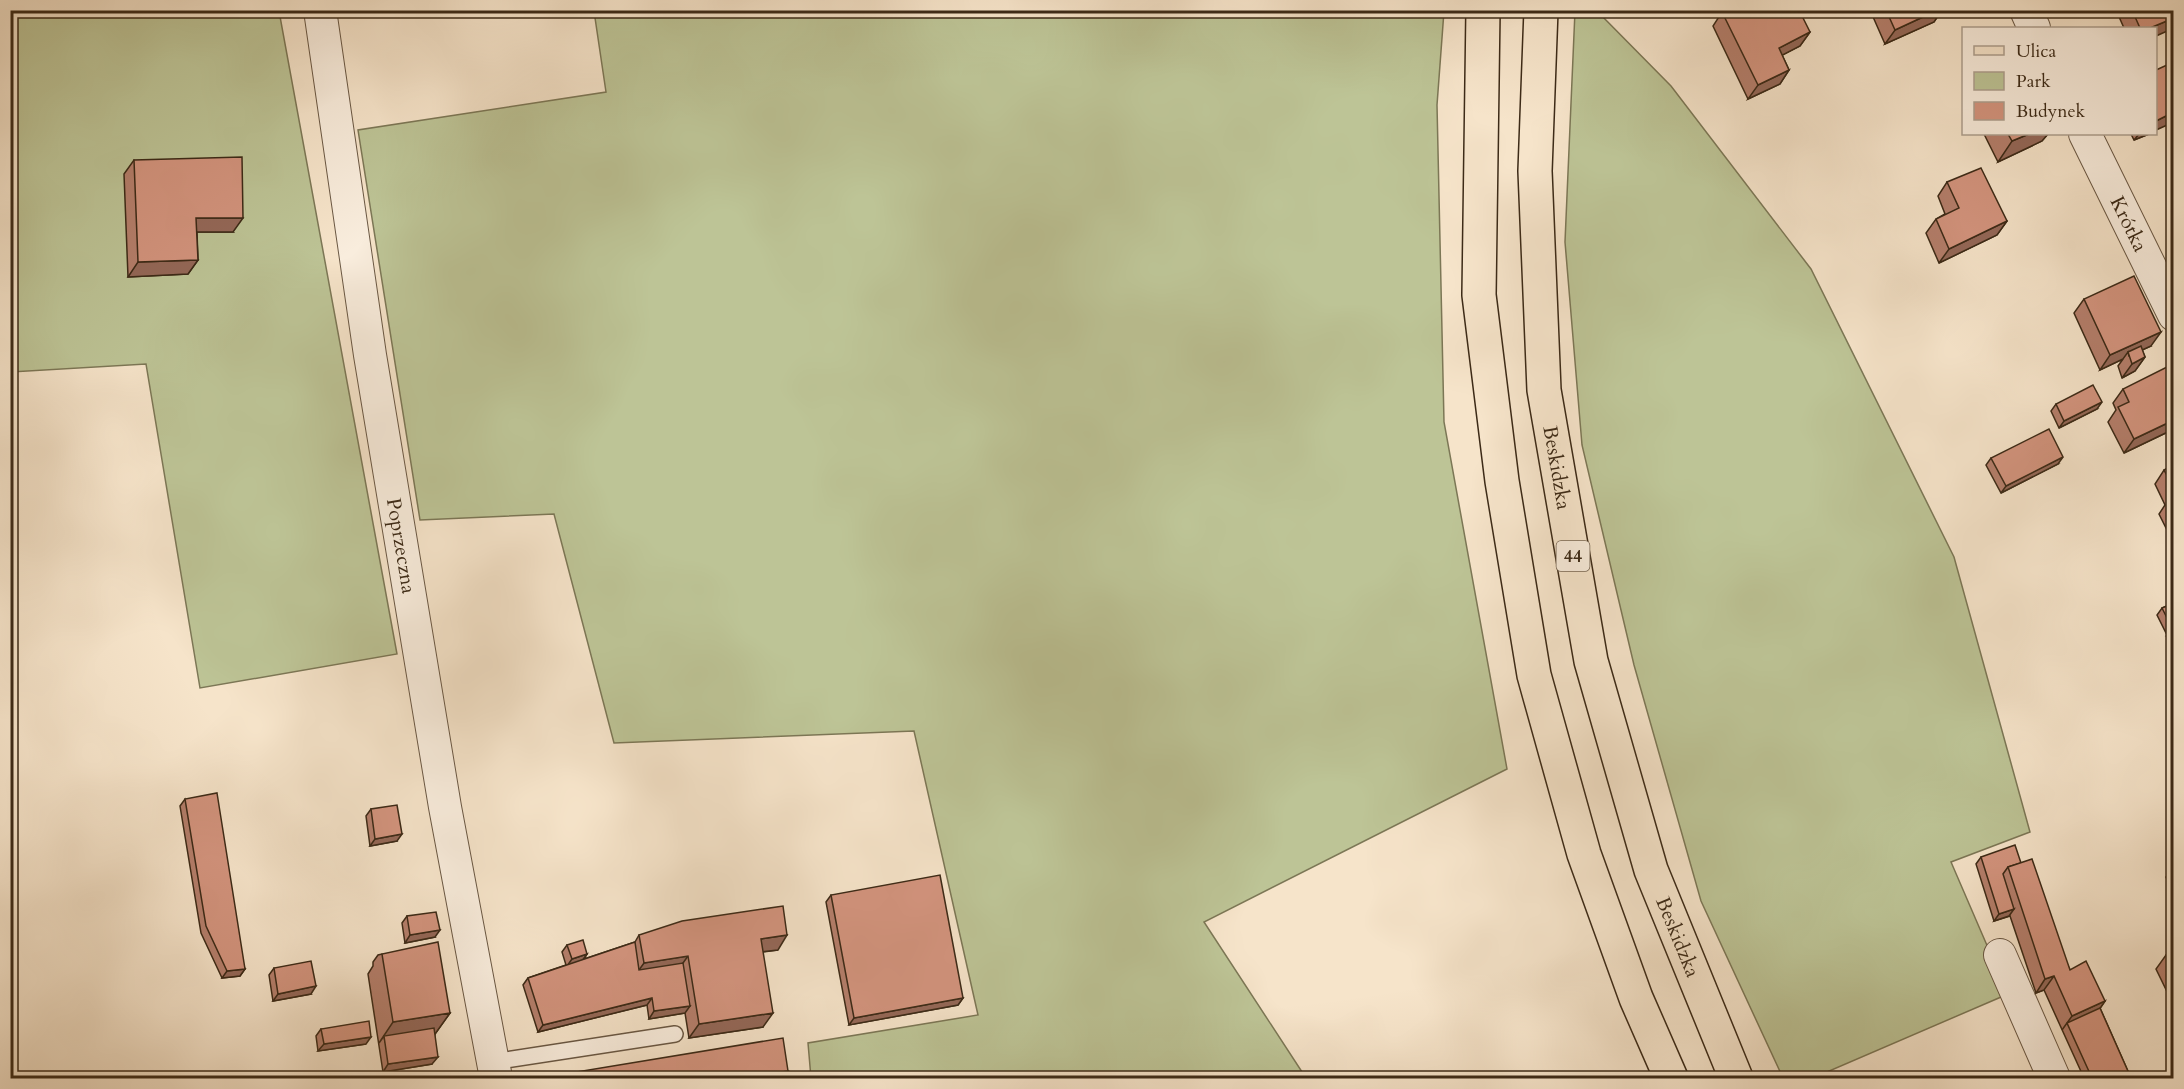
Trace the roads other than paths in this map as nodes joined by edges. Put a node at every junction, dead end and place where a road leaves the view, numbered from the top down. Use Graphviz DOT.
graph roads {
  1 [pos="320,10"];
  2 [pos="1483,10"];
  3 [pos="1541,10"];
  4 [pos="2026,10"];
  5 [pos="2034,27"];
  6 [pos="2085,135"];
  7 [pos="2174,315"];
  8 [pos="2000,955"];
  9 [pos="675,1034"];
  10 [pos="494,1070"];
  11 [pos="1671,1078"];
  12 [pos="1736,1078"];
  13 [pos="2054,1078"];
  1 -- 10 [label="street, Poprzeczna"];
  2 -- 11 [label="main road"];
  3 -- 12 [label="main road, Beskidzka / 44"];
  4 -- 5 [label="street"];
  6 -- 7 [label="street, Krótka"];
  8 -- 13 [label="street"];
  9 -- 10 [label="lane"];
}
